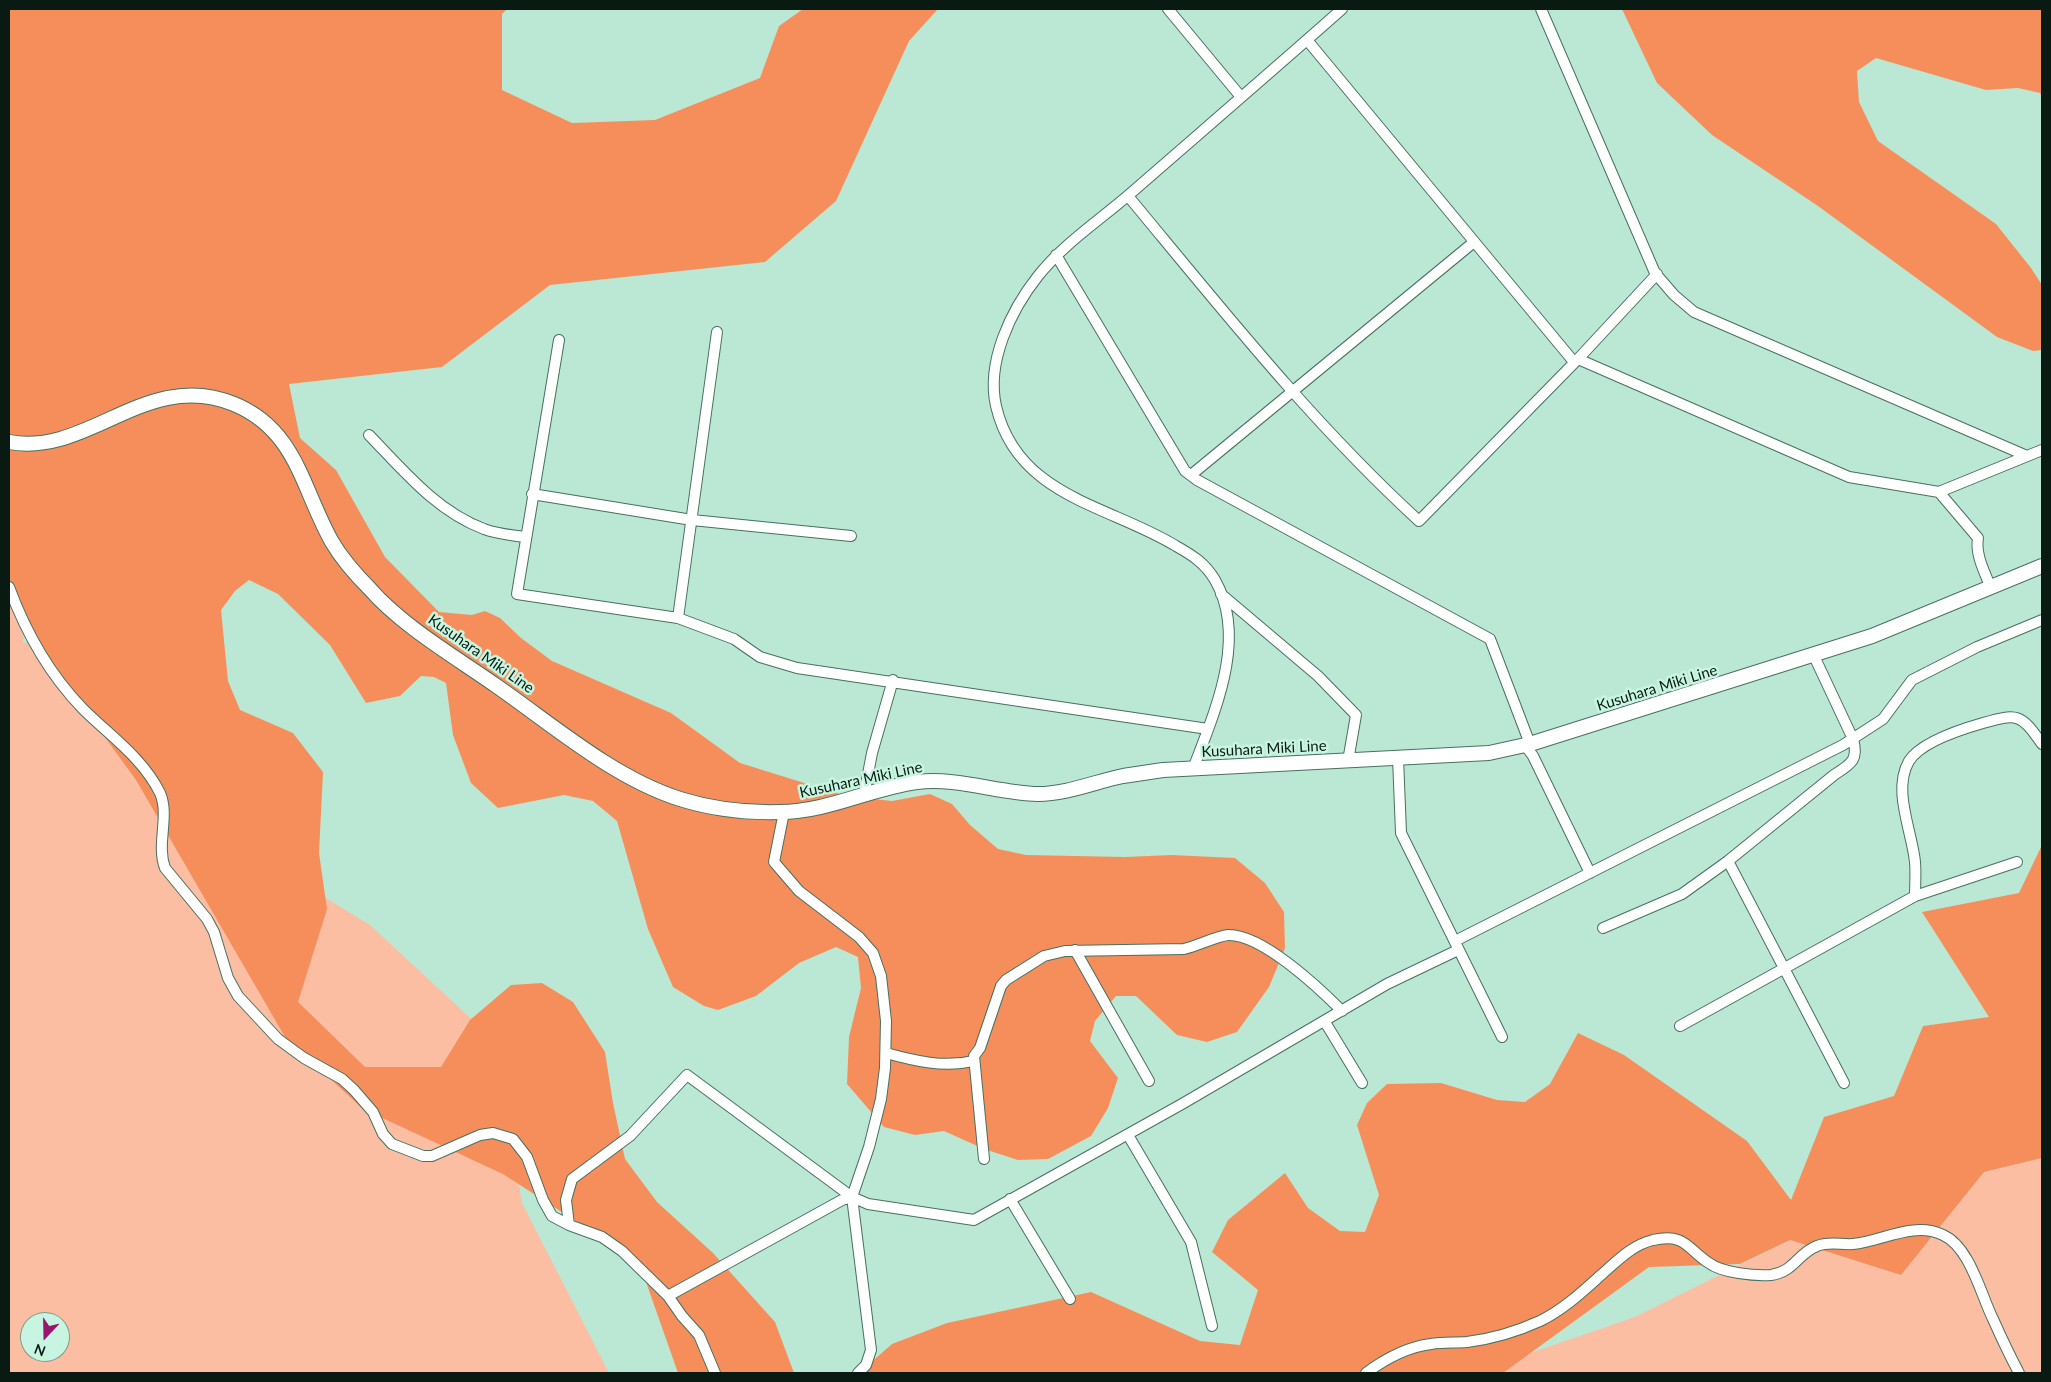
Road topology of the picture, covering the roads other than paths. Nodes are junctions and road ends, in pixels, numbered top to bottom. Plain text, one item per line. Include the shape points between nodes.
1 (1168, 9) edge
2 (1342, 9) edge
3 (1541, 9) edge
4 (1307, 40) junction
5 (1241, 97) junction
6 (1128, 196) junction
7 (1474, 242) junction
8 (1056, 255) junction
9 (1657, 274) junction
10 (718, 332) dead end
11 (558, 340) dead end
12 (1576, 361) junction
13 (1291, 392) junction
14 (368, 435) dead end
15 (9, 442) edge
16 (2042, 450) edge
17 (2027, 456) junction
18 (1191, 475) junction
19 (1939, 492) junction
20 (532, 494) junction
21 (692, 520) junction
22 (851, 536) dead end
23 (525, 537) junction
24 (2042, 566) edge
25 (9, 587) edge
26 (1991, 588) junction
27 (1220, 593) junction
28 (678, 618) junction
29 (2042, 620) edge
30 (1814, 656) junction
31 (893, 680) junction
32 (1208, 729) junction
33 (1854, 739) junction
34 (1528, 744) junction
35 (2042, 744) edge
36 (1398, 758) junction
37 (1348, 761) junction
38 (1193, 769) junction
39 (864, 795) junction
40 (784, 812) junction
41 (1728, 861) junction
42 (2018, 862) dead end
43 (1590, 873) junction
44 (1915, 896) junction
45 (1603, 928) dead end
46 (1456, 945) junction
47 (1075, 950) junction
48 (1784, 968) junction
49 (1342, 1012) junction
50 (1325, 1022) junction
51 (1680, 1026) dead end
52 (1502, 1037) dead end
53 (886, 1053) junction
54 (973, 1061) junction
55 (1149, 1081) dead end
56 (1362, 1083) dead end
57 (1844, 1083) dead end
58 (1128, 1135) junction
59 (984, 1159) dead end
60 (852, 1197) junction
61 (1010, 1199) junction
62 (569, 1225) junction
63 (668, 1296) junction
64 (1070, 1299) dead end
65 (1212, 1326) dead end
66 (715, 1373) edge
67 (858, 1373) edge
68 (1366, 1373) edge
69 (2020, 1373) edge

1 - 5 street
2 - 4 street
3 - 9 street
4 - 5 street
4 - 7 street
5 - 6 street
6 - 8 street
6 - 13 street
7 - 12 street
7 - 13 street
8 - 18 street via 1185,471
8 - 27 street via 1037,277 997,351 994,395 1000,424 1009,443 1021,460 1068,495 1160,536 1199,560 1216,582
9 - 12 street
9 - 17 street via 1694,312
10 - 21 street
11 - 20 street
12 - 13 street via 1419,521
12 - 19 street via 1849,477
13 - 18 street
14 - 23 street via 424,492 460,518 485,530
15 - 40 main road, Kusuhara Miki Line via 38,445 62,440 155,400 185,395 232,403 269,426 286,444 333,543 378,599 414,627 621,772 644,784 708,806 736,811
16 - 17 street
17 - 19 street
18 - 34 street via 1490,640
19 - 26 street via 1978,538 1981,563
20 - 21 street
20 - 23 street
21 - 22 street
21 - 28 street
23 - 28 street via 517,594
24 - 26 main road, Kusuhara Miki Line
25 - 62 street via 23,624 47,666 83,708 130,754 160,794 164,868 208,919 228,978 257,1018 278,1039 354,1090 373,1112 383,1134 392,1144 423,1156 432,1156 480,1135 493,1133 513,1139 527,1157 552,1216
26 - 30 main road, Kusuhara Miki Line
27 - 32 street via 1231,636
27 - 37 street via 1318,676 1356,714
28 - 31 street via 734,640 760,657 781,664
29 - 33 street via 1977,647 1912,680 1883,719
30 - 33 street
30 - 34 main road, Kusuhara Miki Line
31 - 32 street
31 - 39 street via 872,753
32 - 38 street
33 - 41 street via 1856,750 1852,763 1834,774
33 - 43 street
34 - 36 main road, Kusuhara Miki Line via 1489,752
34 - 43 street
35 - 44 street via 2026,722 2014,717 1964,728 1929,744 1910,760 1902,785 1915,861
36 - 37 main road, Kusuhara Miki Line
36 - 46 street via 1401,833
37 - 38 main road, Kusuhara Miki Line
38 - 39 main road, Kusuhara Miki Line via 1122,776 1052,793 1012,792 941,781 918,782
39 - 40 main road, Kusuhara Miki Line via 820,807
40 - 53 street via 774,862 799,891 860,937 873,953 881,976
41 - 45 street via 1682,894
41 - 48 street
42 - 44 street
43 - 46 street
44 - 48 street
46 - 49 street
46 - 52 street
47 - 49 street via 1184,949 1225,935 1235,935 1276,954
47 - 54 street via 1044,956 1006,980
47 - 55 street
48 - 51 street
48 - 57 street
49 - 50 street
50 - 56 street
50 - 58 street
53 - 54 street via 917,1061 956,1065
53 - 60 street via 879,1108
54 - 59 street
58 - 61 street
58 - 65 street via 1191,1242
60 - 61 street via 868,1204 974,1220
60 - 62 street via 687,1075 630,1136 572,1179 566,1200
60 - 63 street
60 - 67 street via 871,1350 866,1365
61 - 64 street
62 - 63 street via 602,1237 622,1251
63 - 66 street via 699,1334
68 - 69 street via 1409,1348 1498,1336 1539,1321 1560,1310 1628,1252 1651,1240 1668,1238 1690,1245 1709,1263 1723,1270 1772,1275 1790,1269 1807,1251 1818,1245 1860,1243 1926,1229 1945,1235 1960,1250

